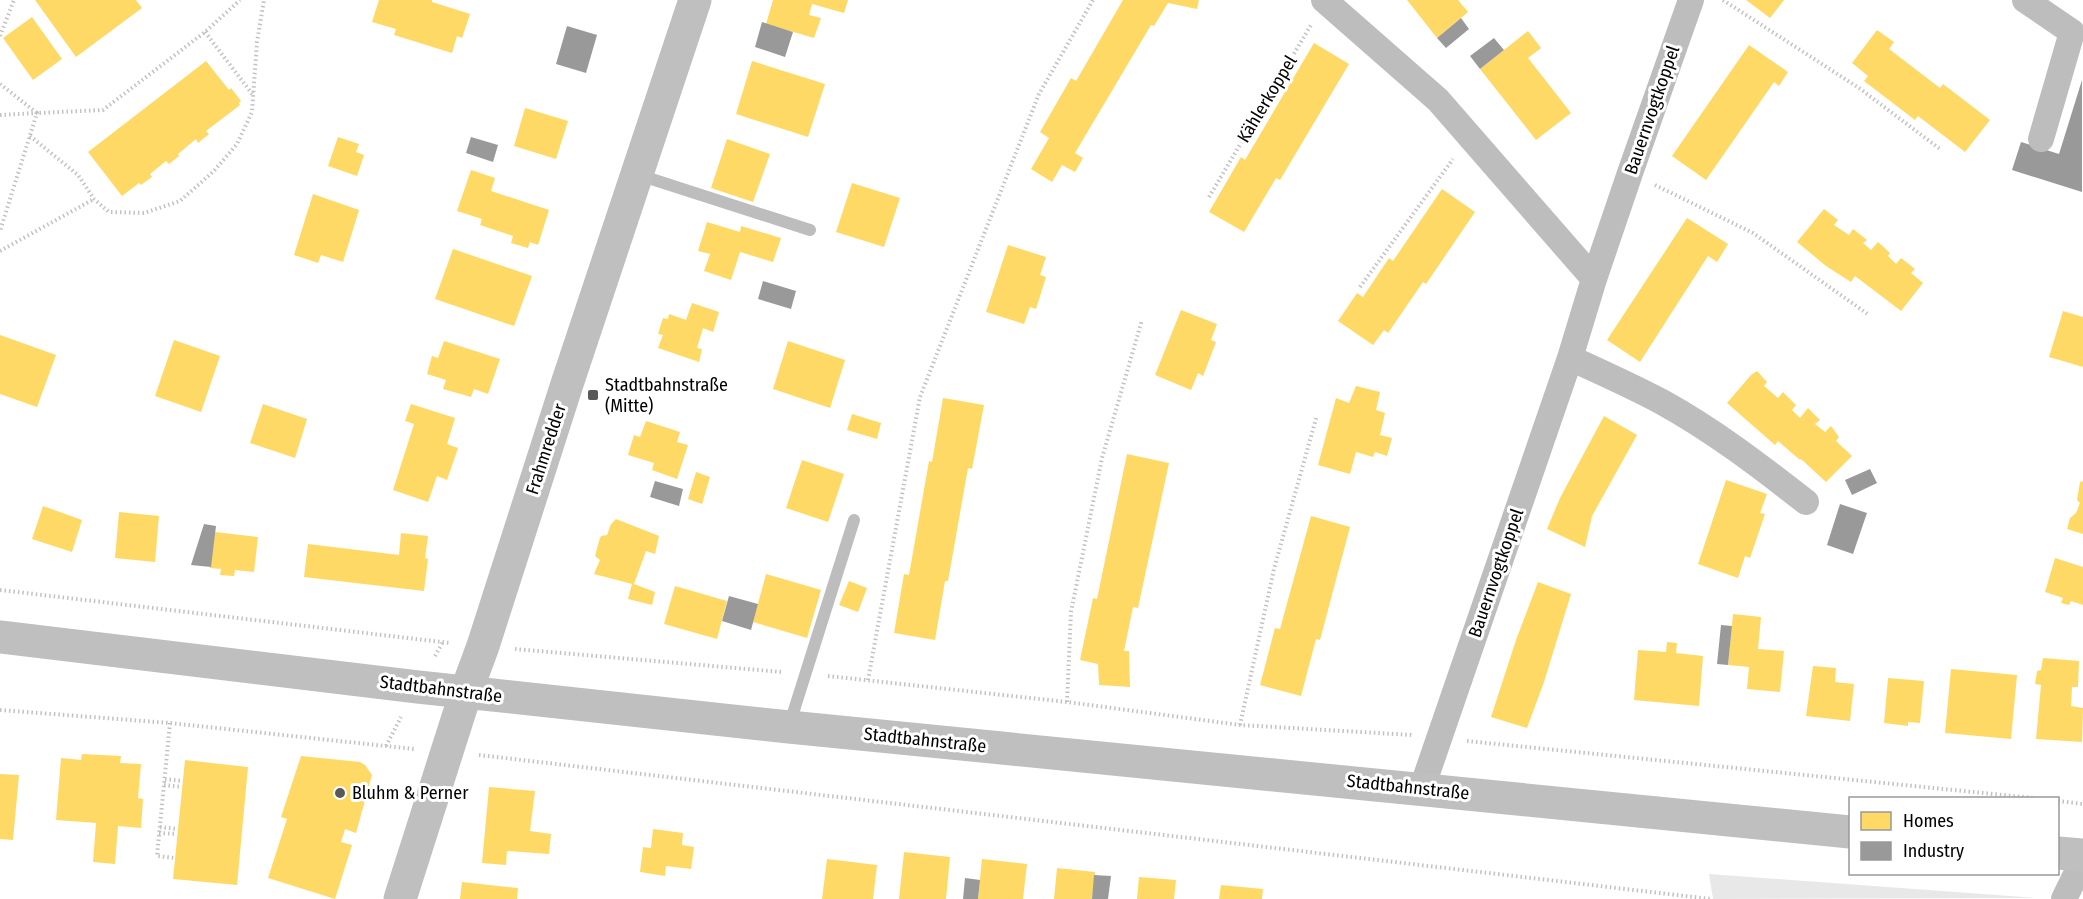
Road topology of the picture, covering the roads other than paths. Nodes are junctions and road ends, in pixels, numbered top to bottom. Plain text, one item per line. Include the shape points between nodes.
1 (695, 0) edge
2 (1324, 0) edge
3 (1691, 0) edge
4 (2025, 0) edge
5 (2041, 139) dead end
6 (639, 175) junction
7 (810, 230) dead end
8 (1594, 279) junction
9 (1570, 358) junction
10 (1806, 502) dead end
11 (854, 520) dead end
12 (0, 637) edge
13 (466, 692) junction
14 (789, 727) junction
15 (1422, 788) junction
16 (1849, 832) edge
17 (2059, 852) edge
18 (2083, 855) edge
19 (2083, 860) edge
20 (400, 899) edge
21 (2064, 899) edge

1 - 6 street, Frahmredder
2 - 8 street via 1438,100
3 - 8 street, Bauernvogtkoppel
4 - 5 street via 2072,32
6 - 7 lane
6 - 13 street, Frahmredder
8 - 9 street, Bauernvogtkoppel
9 - 10 street via 1688,417
9 - 15 street, Bauernvogtkoppel
11 - 14 lane
12 - 13 street, Stadtbahnstraße
13 - 14 street, Stadtbahnstraße
13 - 20 street, Frahmredder
14 - 15 street, Stadtbahnstraße
15 - 16 street, Stadtbahnstraße
17 - 18 street
19 - 21 street

